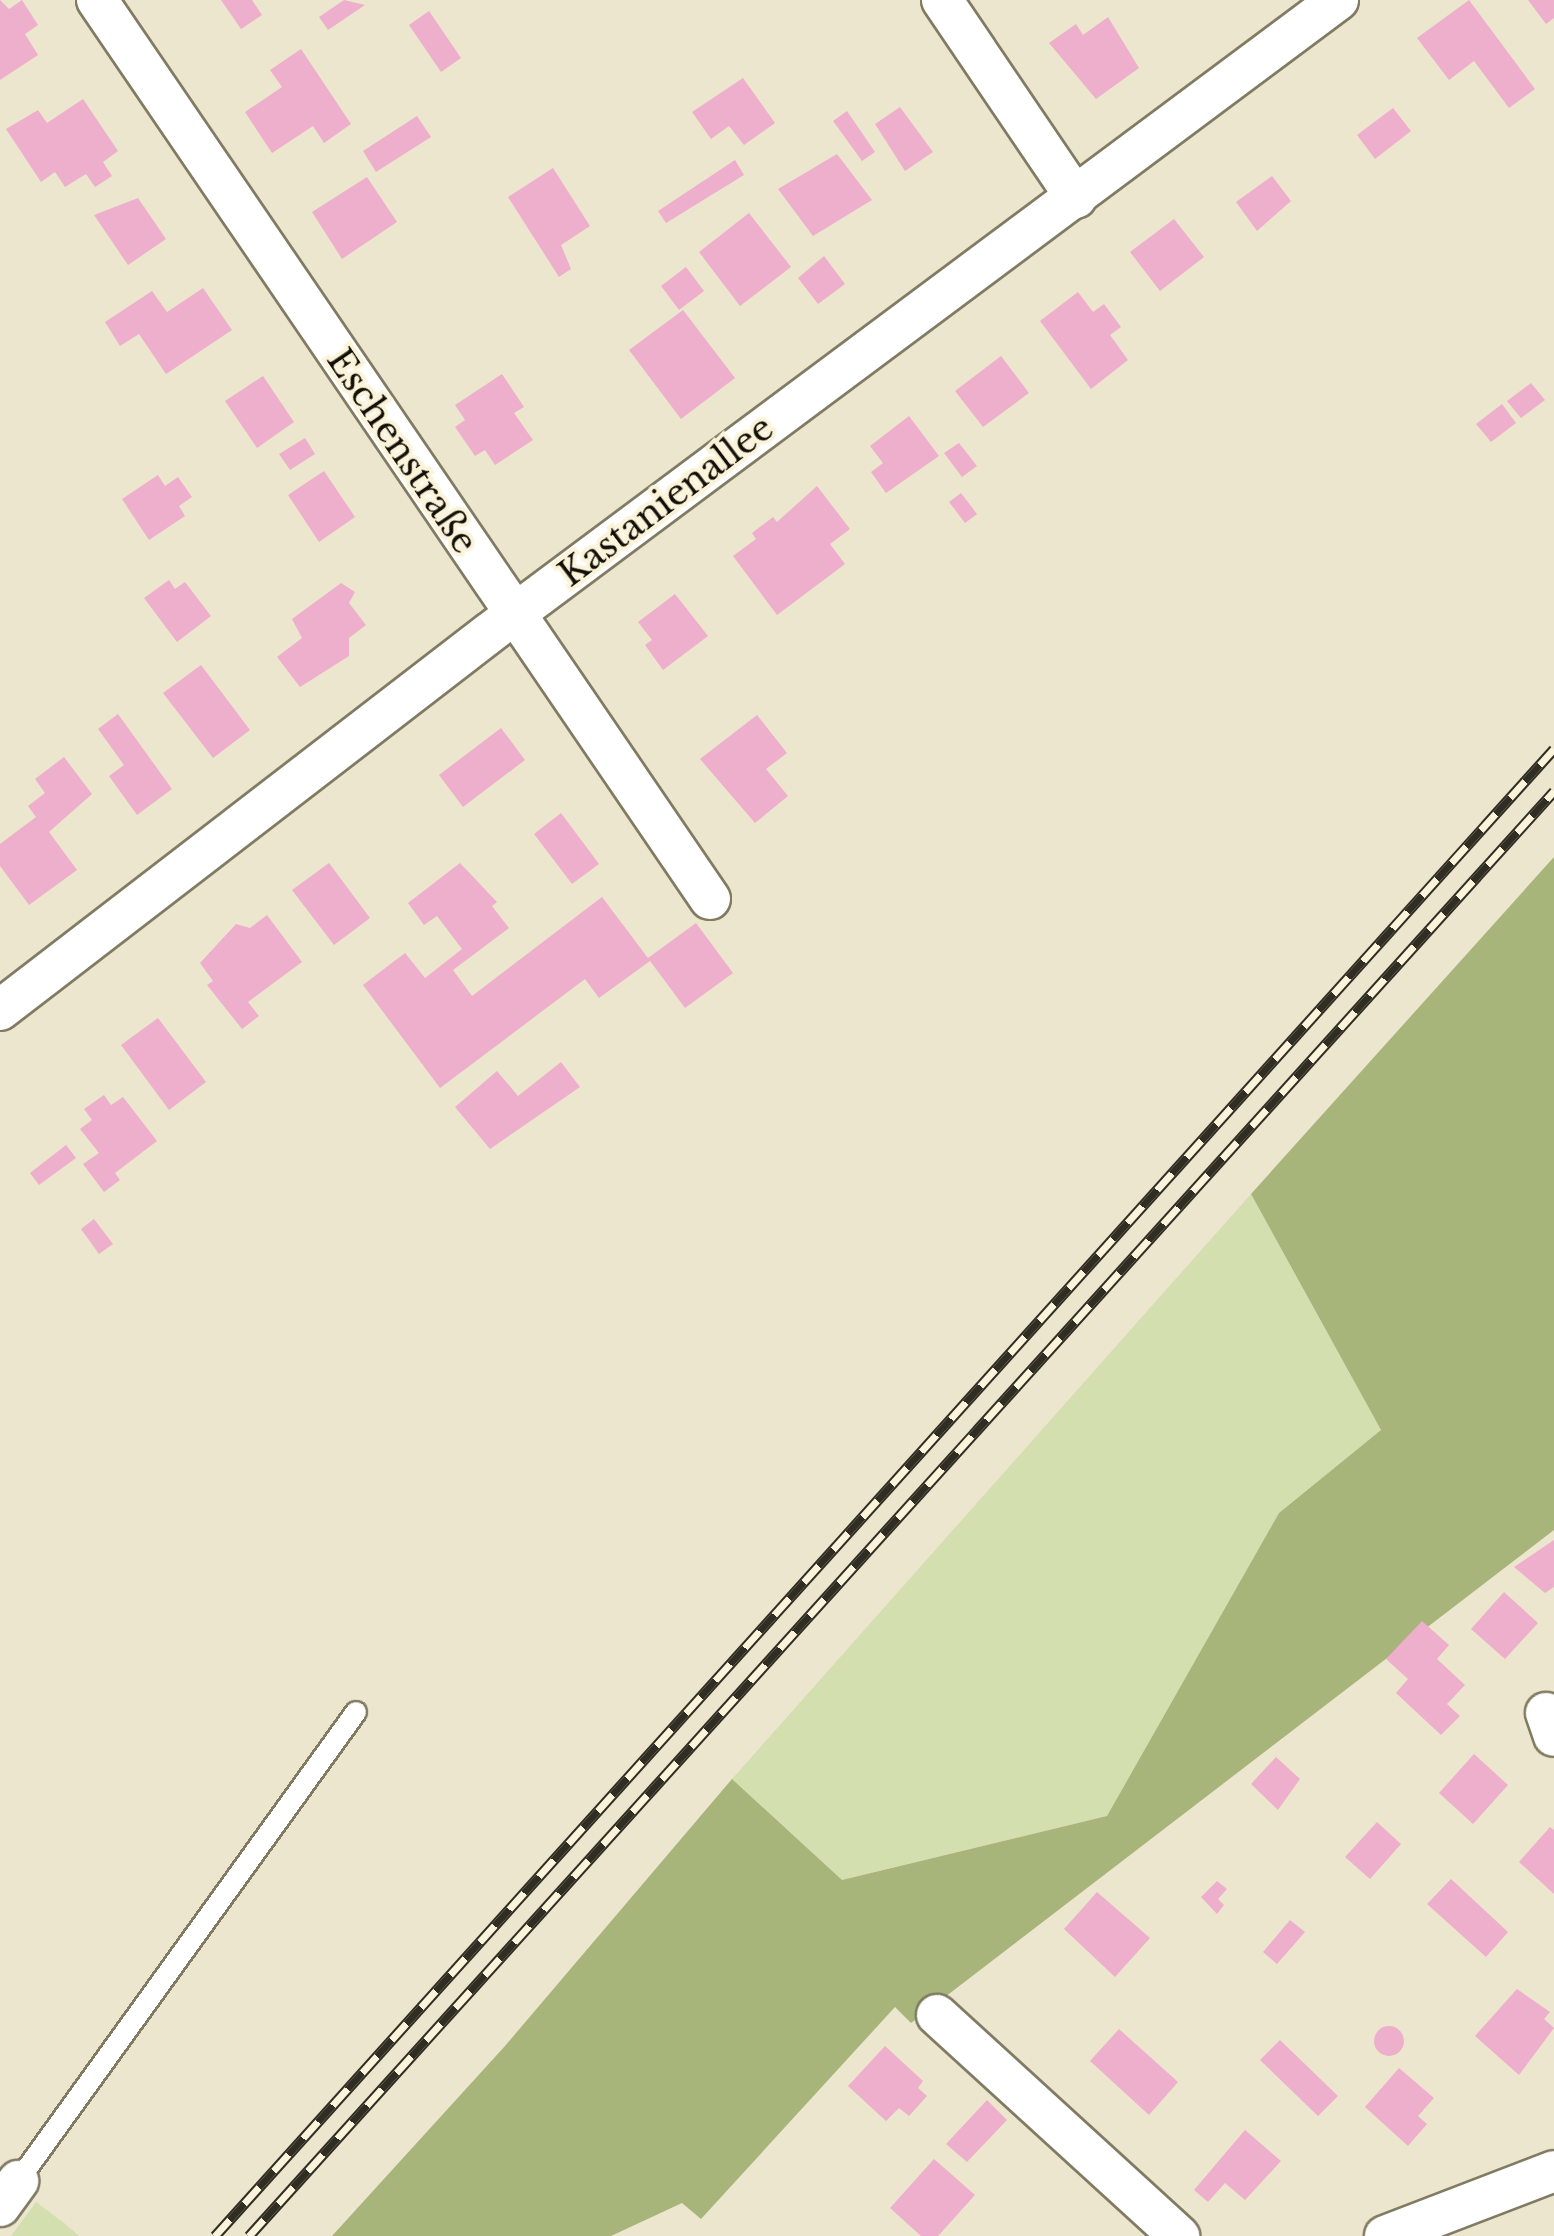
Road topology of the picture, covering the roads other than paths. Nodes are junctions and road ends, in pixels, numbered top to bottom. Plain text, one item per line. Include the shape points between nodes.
1 (97, 0) edge
2 (942, 0) edge
3 (1338, 0) edge
4 (1076, 198) junction
5 (513, 615) junction
6 (710, 898) dead end
7 (0, 1010) edge
8 (356, 1712) dead end
9 (937, 2015) dead end
10 (1554, 2170) edge
11 (9, 2194) edge
12 (1179, 2236) edge
13 (1385, 2236) edge

1 - 5 street, Eschenstraße
2 - 4 street
3 - 4 street, Kastanienallee
4 - 5 street, Kastanienallee
5 - 6 street, Eschenstraße
5 - 7 street, Kastanienallee
8 - 11 lane
9 - 12 street
10 - 13 street

